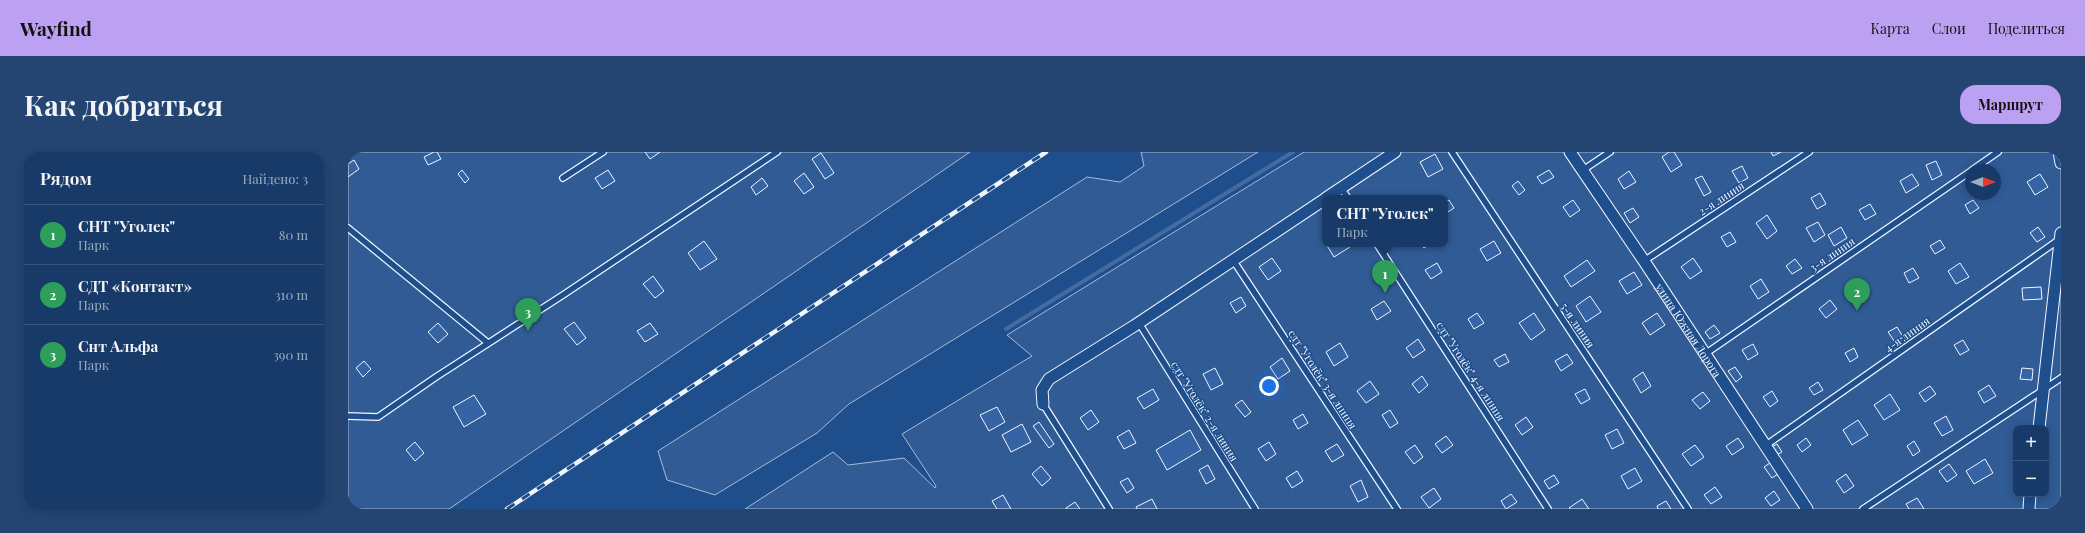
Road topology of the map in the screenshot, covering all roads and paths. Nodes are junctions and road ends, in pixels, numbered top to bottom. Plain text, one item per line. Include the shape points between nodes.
1 (603, 152) edge
2 (777, 152) edge
3 (1395, 152) edge
4 (1452, 152) edge
5 (1570, 152) edge
6 (1610, 152) edge
7 (1809, 152) edge
8 (1998, 152) edge
9 (2059, 152) edge
10 (1981, 164) edge
11 (2061, 164) edge
12 (1583, 170) junction
13 (1965, 175) edge
14 (563, 178) dead end
15 (1341, 188) junction
16 (1330, 195) edge
17 (1346, 195) edge
18 (1322, 200) edge
19 (348, 228) edge
20 (2061, 233) edge
21 (2061, 238) edge
22 (1379, 247) edge
23 (1233, 259) junction
24 (1644, 261) junction
25 (1139, 323) junction
26 (488, 343) junction
27 (1705, 354) junction
28 (2061, 378) edge
29 (2044, 390) junction
30 (1043, 404) joint
31 (348, 416) edge
32 (2039, 425) edge
33 (1765, 446) junction
34 (2030, 497) edge
35 (1109, 509) edge
36 (1255, 509) edge
37 (1397, 509) edge
38 (1548, 509) edge
39 (1688, 509) edge
40 (1807, 509) edge
41 (1863, 509) edge
42 (2028, 509) edge

1 - 14 lane
2 - 26 lane
3 - 15 street
4 - 39 lane, 5-я линия
5 - 12 street, улица Южная Дорога
6 - 12 lane
7 - 24 lane, 2-я линия
8 - 10 lane, 3-я линия
9 - 11 street
12 - 24 street, улица Южная Дорога
13 - 27 lane, 3-я линия
15 - 16 street
15 - 17 lane
18 - 23 street
19 - 26 lane
20 - 21 street
21 - 29 street
21 - 33 lane, 4-я линия
22 - 38 lane, сдт "Уголёк" 4-я линия
23 - 25 street
23 - 37 lane, сдт "Уголёк" 3-я линия
24 - 27 street, улица Южная Дорога
25 - 30 street via 1049,379 1042,390
25 - 36 lane, сдт "Уголёк" 2-я линия
26 - 31 lane via 378,417
27 - 33 street, улица Южная Дорога
28 - 29 lane
29 - 32 street
29 - 41 lane
30 - 35 lane
33 - 40 street, улица Южная Дорога
34 - 42 street

